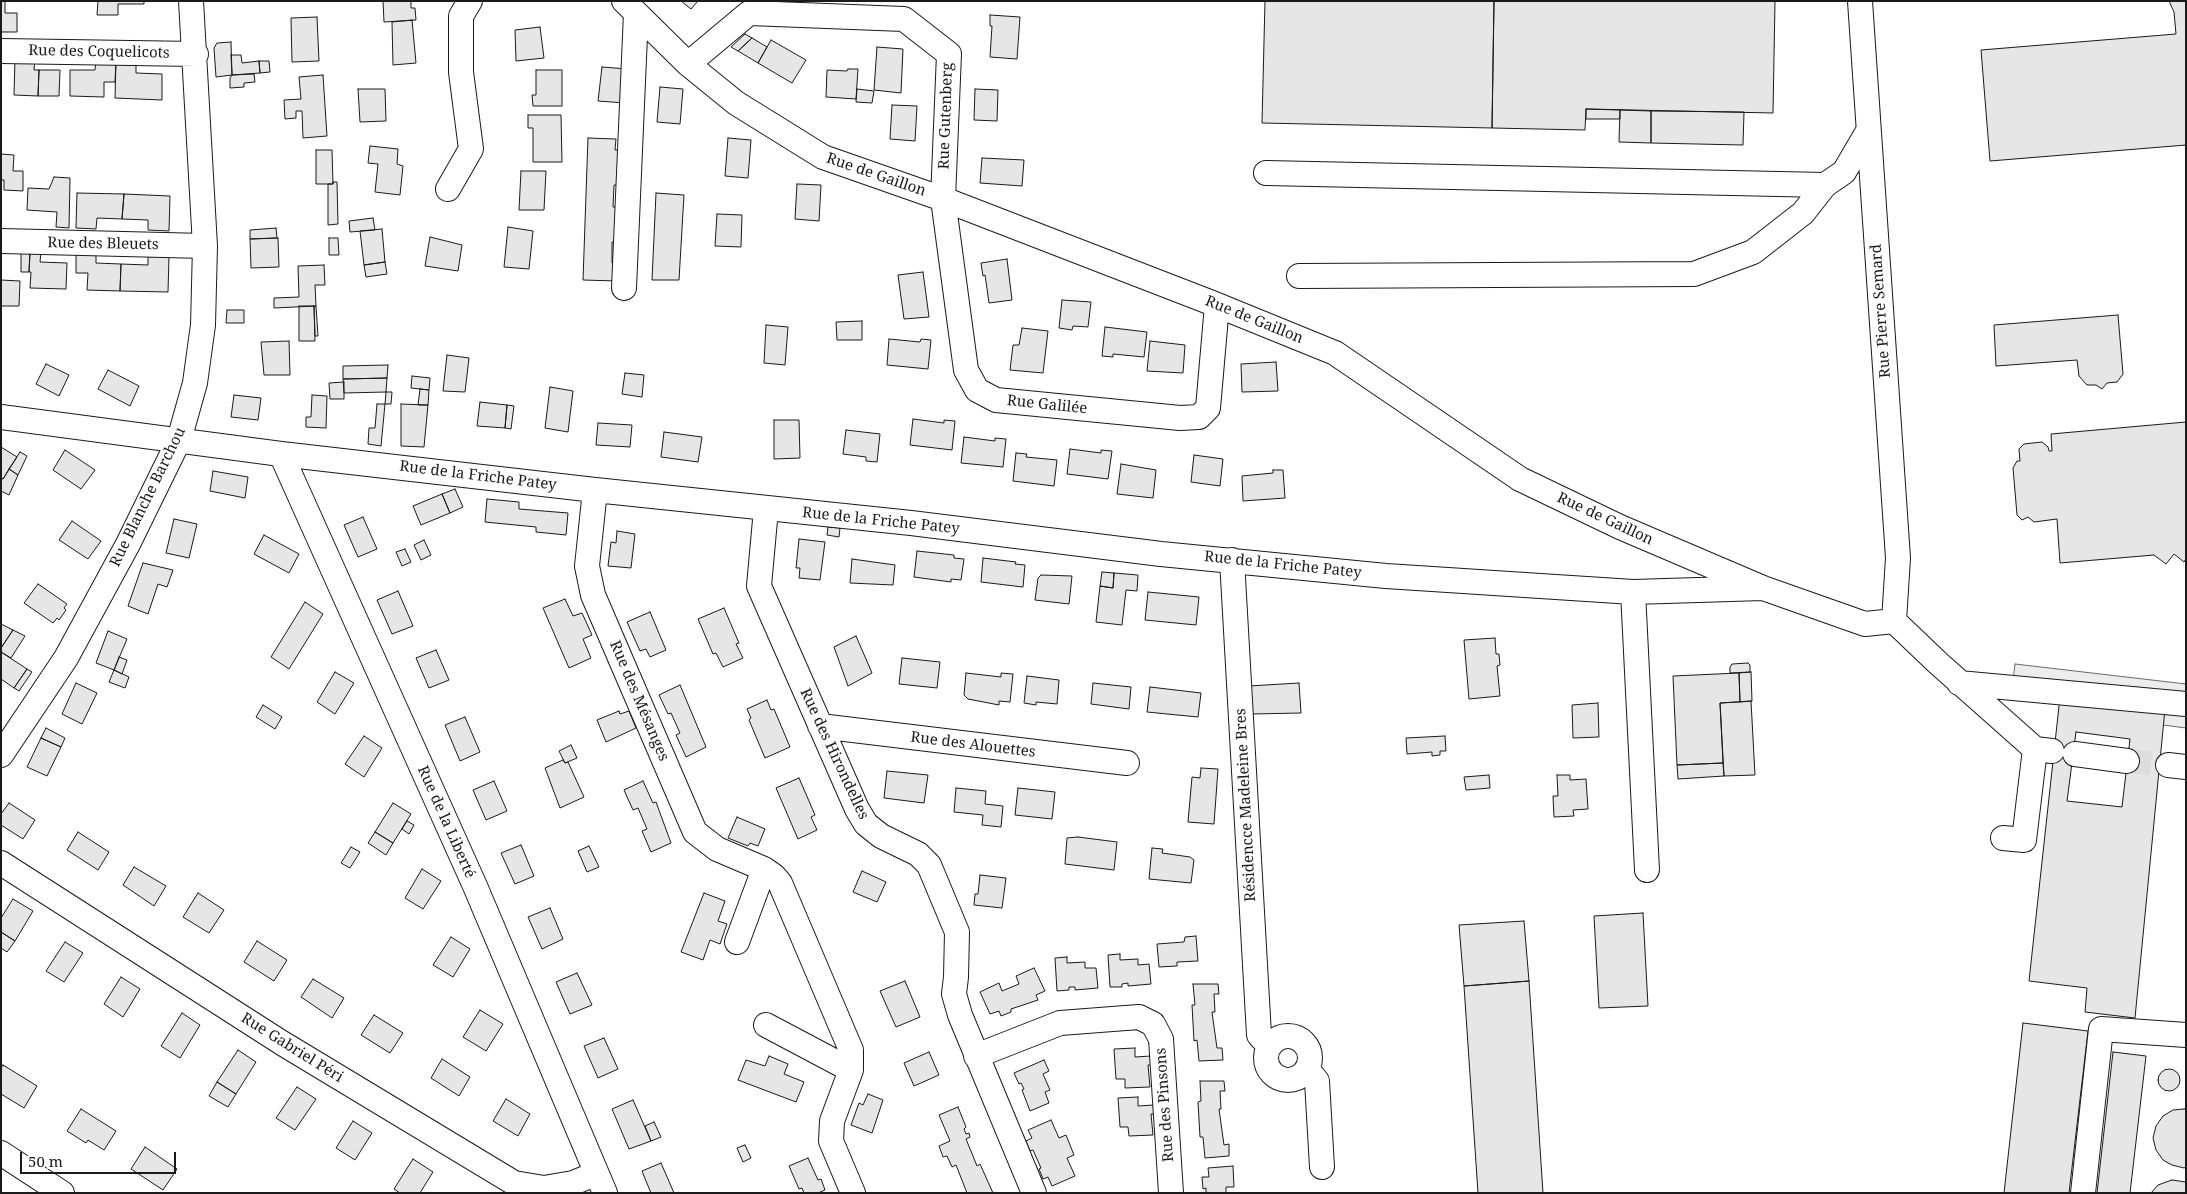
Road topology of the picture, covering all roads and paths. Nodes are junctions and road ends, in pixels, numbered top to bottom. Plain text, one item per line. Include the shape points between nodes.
1 (192, 1) edge
2 (470, 1) edge
3 (1860, 1) edge
4 (630, 7) edge
5 (1, 51) edge
6 (196, 54) junction
7 (688, 64) junction
8 (1868, 131) junction
9 (1266, 173) dead end
10 (1825, 185) junction
11 (448, 188) dead end
12 (943, 199) junction
13 (1, 241) edge
14 (205, 246) junction
15 (1299, 276) dead end
16 (624, 288) dead end
17 (1217, 305) junction
18 (1, 417) edge
19 (179, 440) junction
20 (282, 454) junction
21 (595, 490) junction
22 (766, 509) junction
23 (1232, 560) junction
24 (1763, 588) junction
25 (1633, 592) junction
26 (1894, 620) junction
27 (1959, 683) junction
28 (2186, 704) edge
29 (820, 726) junction
30 (2054, 751) junction
31 (1, 755) edge
32 (2127, 761) tunnel mouth
33 (1127, 763) dead end
34 (2002, 838) dead end
35 (1, 862) edge
36 (764, 869) junction
37 (1648, 870) dead end
38 (737, 942) dead end
39 (766, 1025) dead end
40 (2185, 1028) edge
41 (976, 1056) junction
42 (851, 1070) junction
43 (1, 1154) edge
44 (1322, 1167) dead end
45 (600, 1183) edge
46 (62, 1193) edge
47 (853, 1193) edge
48 (1034, 1193) edge
49 (1171, 1193) edge
50 (2083, 1193) edge

1 - 6 street, Rue Blanche Barchou
2 - 11 street via 461,16 462,72 470,149
3 - 8 street, Rue Pierre Semard
4 - 7 street, Rue de Gaillon
4 - 16 street
5 - 6 street, Rue des Coquelicots
6 - 14 street, Rue Blanche Barchou
7 - 12 street, Rue de Gaillon via 736,103 823,157
7 - 12 street, Rue Gutenberg via 749,13 904,19 949,54
8 - 10 street via 1844,172
8 - 26 street, Rue Pierre Semard via 1898,558
9 - 10 street
10 - 15 street via 1803,213 1753,252 1694,274
12 - 17 street, Rue de Gaillon
12 - 17 street, Rue Galilée via 966,370 976,390 996,400 1180,418 1199,417 1208,408
13 - 14 street, Rue des Bleuets
14 - 19 street, Rue Blanche Barchou via 203,325 196,383
17 - 24 street, Rue de Gaillon via 1335,353 1520,479 1620,527
18 - 19 street, Rue de la Friche Patey
19 - 20 street, Rue de la Friche Patey
19 - 31 street, Rue Blanche Barchou via 128,544 66,658
20 - 21 street, Rue de la Friche Patey
20 - 45 street, Rue de la Liberté via 474,886
21 - 22 street, Rue de la Friche Patey
21 - 36 street, Rue des Mésanges via 587,566 593,595 695,832 717,849
22 - 23 street, Rue de la Friche Patey
22 - 29 street, Rue des Hirondelles via 759,586
23 - 25 street, Rue de la Friche Patey via 1386,576
23 - 44 street, Résidencce Madeleine Bres via 1259,1035 1269,1046 1266,1065 1271,1073 1278,1078 1295,1079 1307,1068 1317,1081
24 - 25 street, Rue de la Friche Patey
24 - 26 street, Rue de Gaillon via 1865,624
25 - 37 street
26 - 27 street
27 - 28 street
27 - 30 street
29 - 33 street, Rue des Alouettes
29 - 41 street, Rue des Hirondelles via 866,824 881,836 918,854 929,865 958,932 954,994
30 - 32 street
30 - 34 street via 2024,840
35 - 45 street, Rue Gabriel Péri via 282,1043 514,1183 544,1188
36 - 38 street
36 - 42 street, Rue des Mésanges via 780,883 851,1050
39 - 42 street
40 - 50 street via 2101,1029
41 - 48 street, Rue des Hirondelles
41 - 49 street, Rue des Pinsons via 1060,1023 1139,1017 1153,1024 1161,1040
42 - 47 street, Rue des Mésanges via 832,1120 831,1141
43 - 46 street

